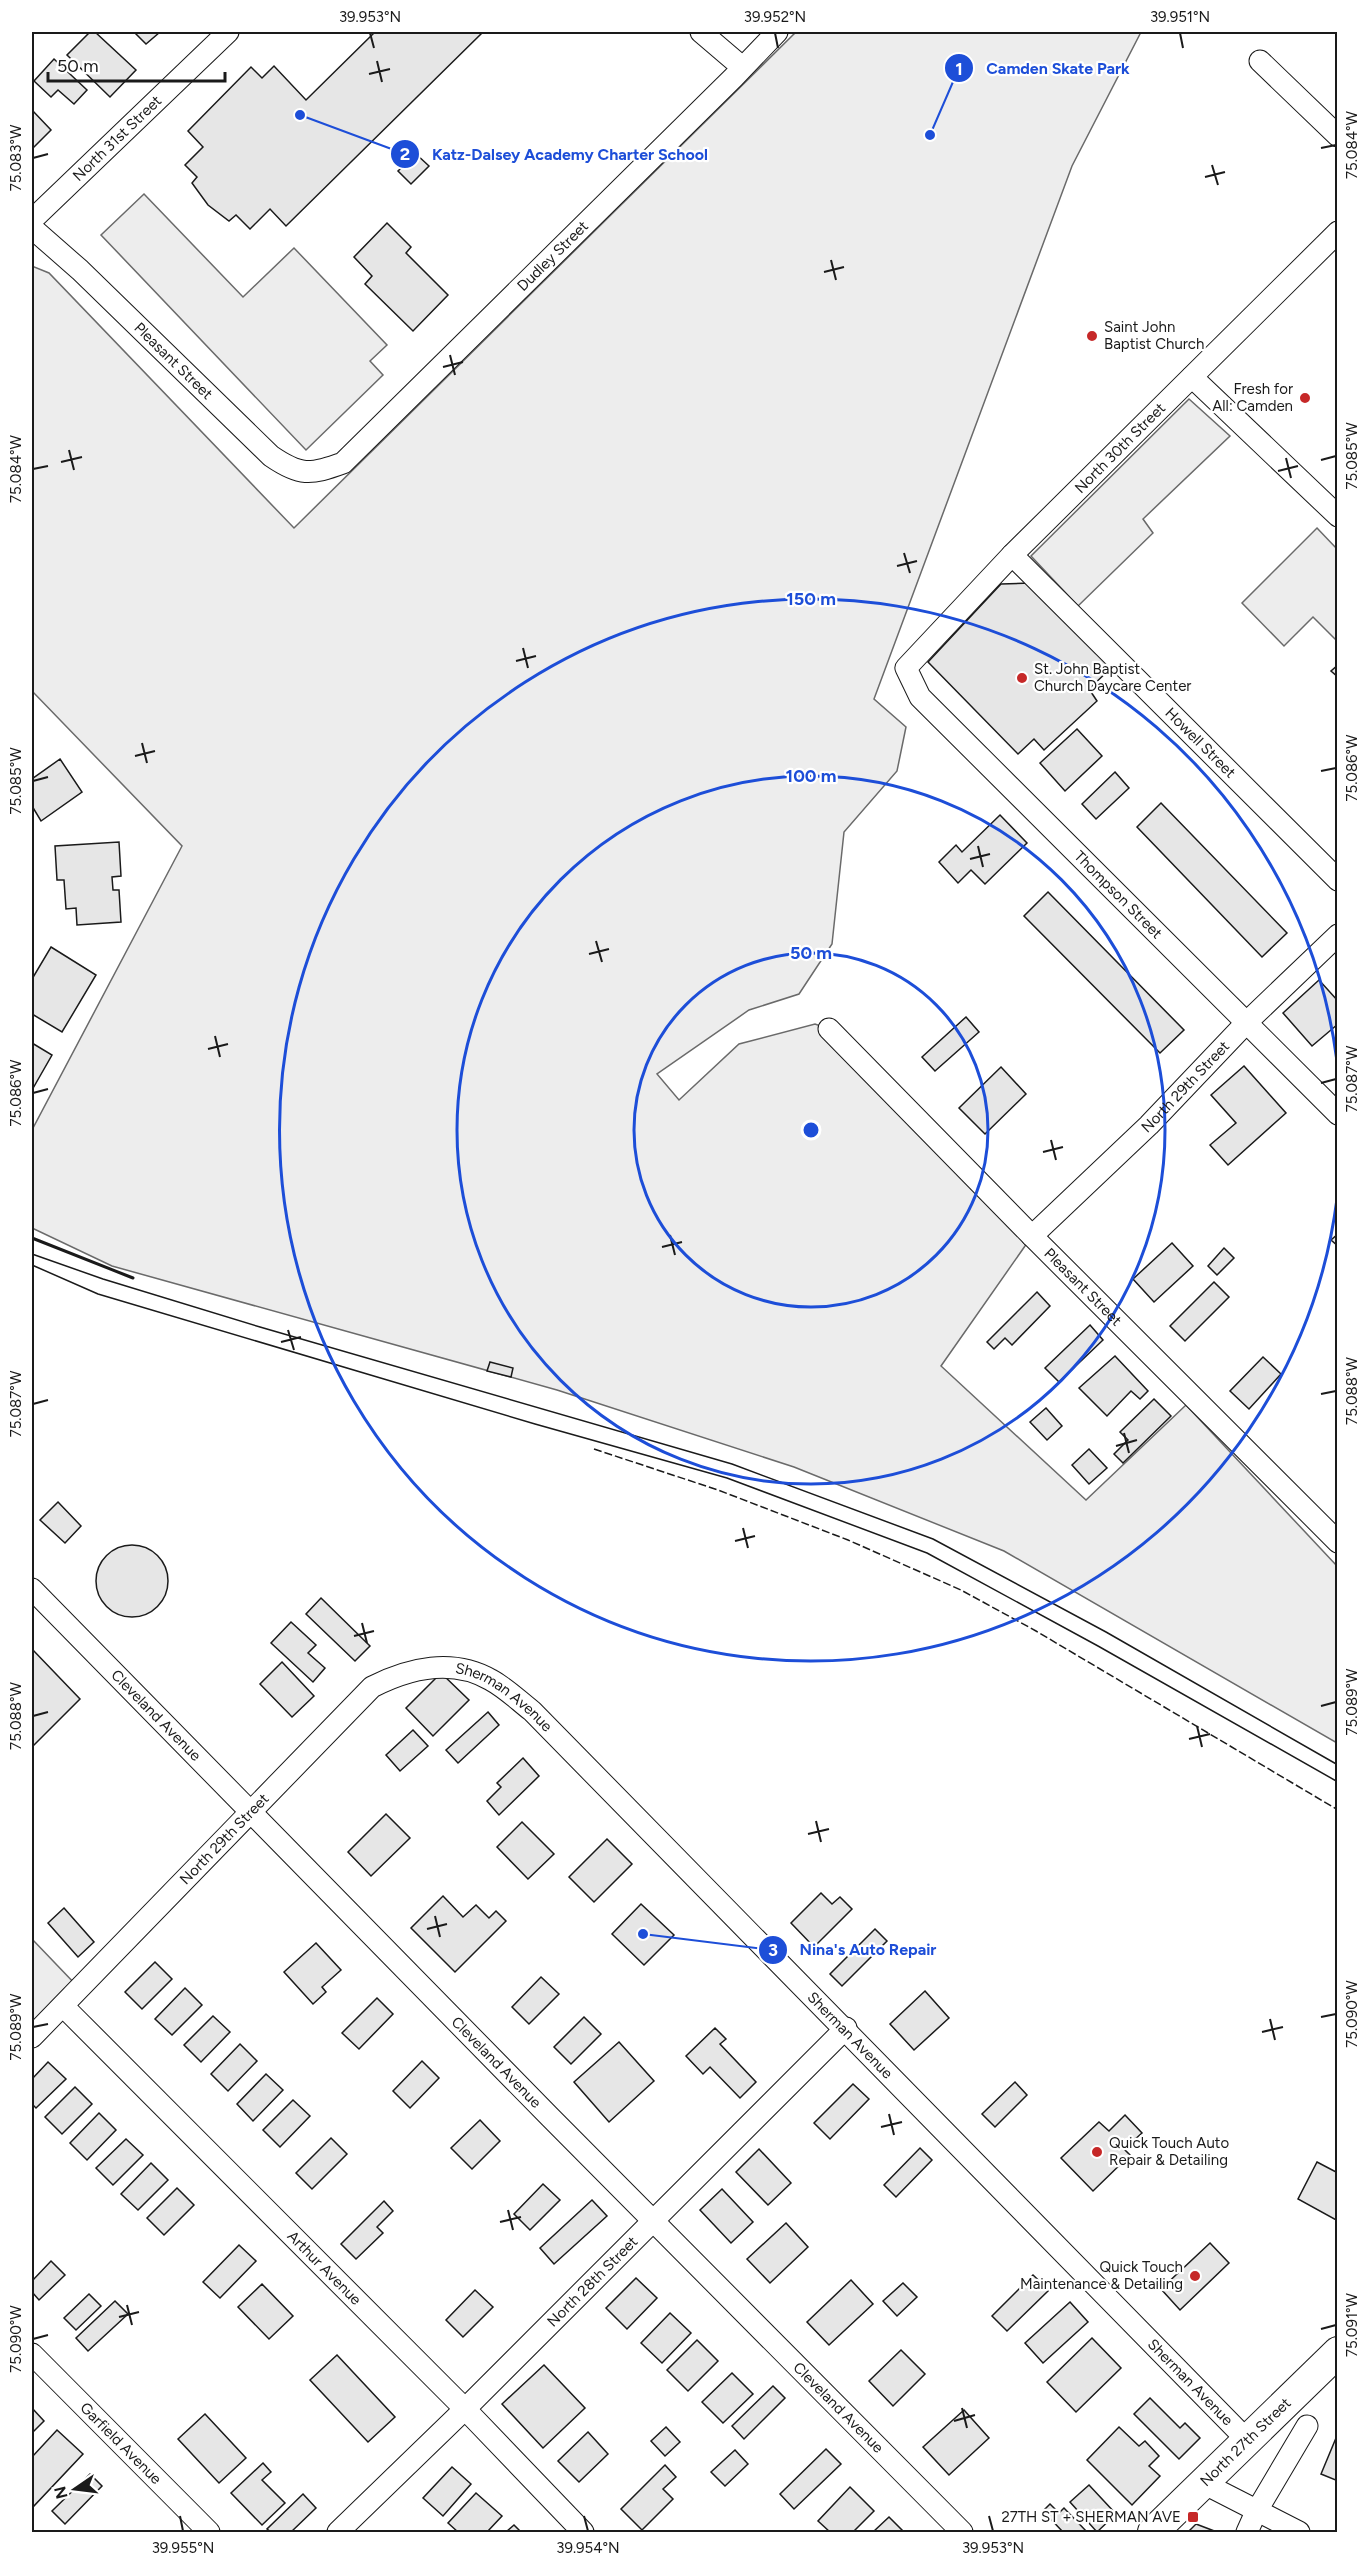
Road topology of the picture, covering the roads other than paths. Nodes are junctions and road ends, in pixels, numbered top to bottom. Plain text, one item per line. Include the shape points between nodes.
1 (228, 32) edge
2 (701, 32) edge
3 (777, 32) edge
4 (1260, 61) dead end
5 (742, 67) junction
6 (1338, 136) edge
7 (32, 220) edge
8 (32, 228) edge
9 (1338, 232) edge
10 (1192, 377) junction
11 (322, 471) joint
12 (1338, 516) edge
13 (1012, 555) junction
14 (906, 668) joint
15 (1338, 880) edge
16 (1338, 935) edge
17 (1247, 1022) junction
18 (829, 1029) dead end
19 (1338, 1114) edge
20 (1032, 1236) junction
21 (1338, 1542) edge
22 (32, 1589) edge
23 (433, 1668) joint
24 (251, 1811) junction
25 (63, 2006) junction
26 (846, 2028) junction
27 (32, 2037) edge
28 (654, 2221) junction
29 (1338, 2352) edge
30 (32, 2354) edge
31 (465, 2409) junction
32 (1307, 2426) dead end
33 (1246, 2439) junction
34 (1203, 2483) junction
35 (1256, 2512) junction
36 (209, 2532) edge
37 (338, 2532) edge
38 (583, 2532) edge
39 (962, 2532) edge
40 (1153, 2532) edge
41 (1247, 2532) edge
42 (1299, 2532) edge

1 - 7 street, North 31st Street
2 - 5 street
3 - 5 street, Dudley Street
4 - 6 street
5 - 11 street, Dudley Street via 343,463
8 - 11 street, Pleasant Street via 271,456 303,473
9 - 10 street, North 30th Street
10 - 12 street
10 - 13 street, North 30th Street
13 - 14 street, North 30th Street
13 - 15 street, Howell Street
14 - 17 street, Thompson Street via 920,697
16 - 17 street, North 29th Street
17 - 19 street, Thompson Street
17 - 20 street, North 29th Street via 1149,1125
18 - 20 street, Pleasant Street
20 - 21 street, Pleasant Street
22 - 24 street, Cleveland Avenue
23 - 24 street, North 29th Street via 392,1677 372,1687
23 - 26 street, Sherman Avenue via 454,1667 491,1679 532,1711
24 - 25 street, North 29th Street
24 - 28 street, Cleveland Avenue
25 - 27 street, North 29th Street
25 - 31 street, Arthur Avenue
26 - 28 street, North 28th Street
26 - 33 street, Sherman Avenue
28 - 31 street, North 28th Street
28 - 39 street, Cleveland Avenue
29 - 33 main road, North 27th Street
30 - 36 street, Garfield Avenue
31 - 37 street, North 28th Street
31 - 38 street, Arthur Avenue
32 - 35 street
33 - 34 main road, North 27th Street
34 - 35 street
34 - 40 main road, North 27th Street
35 - 41 street
35 - 42 street

